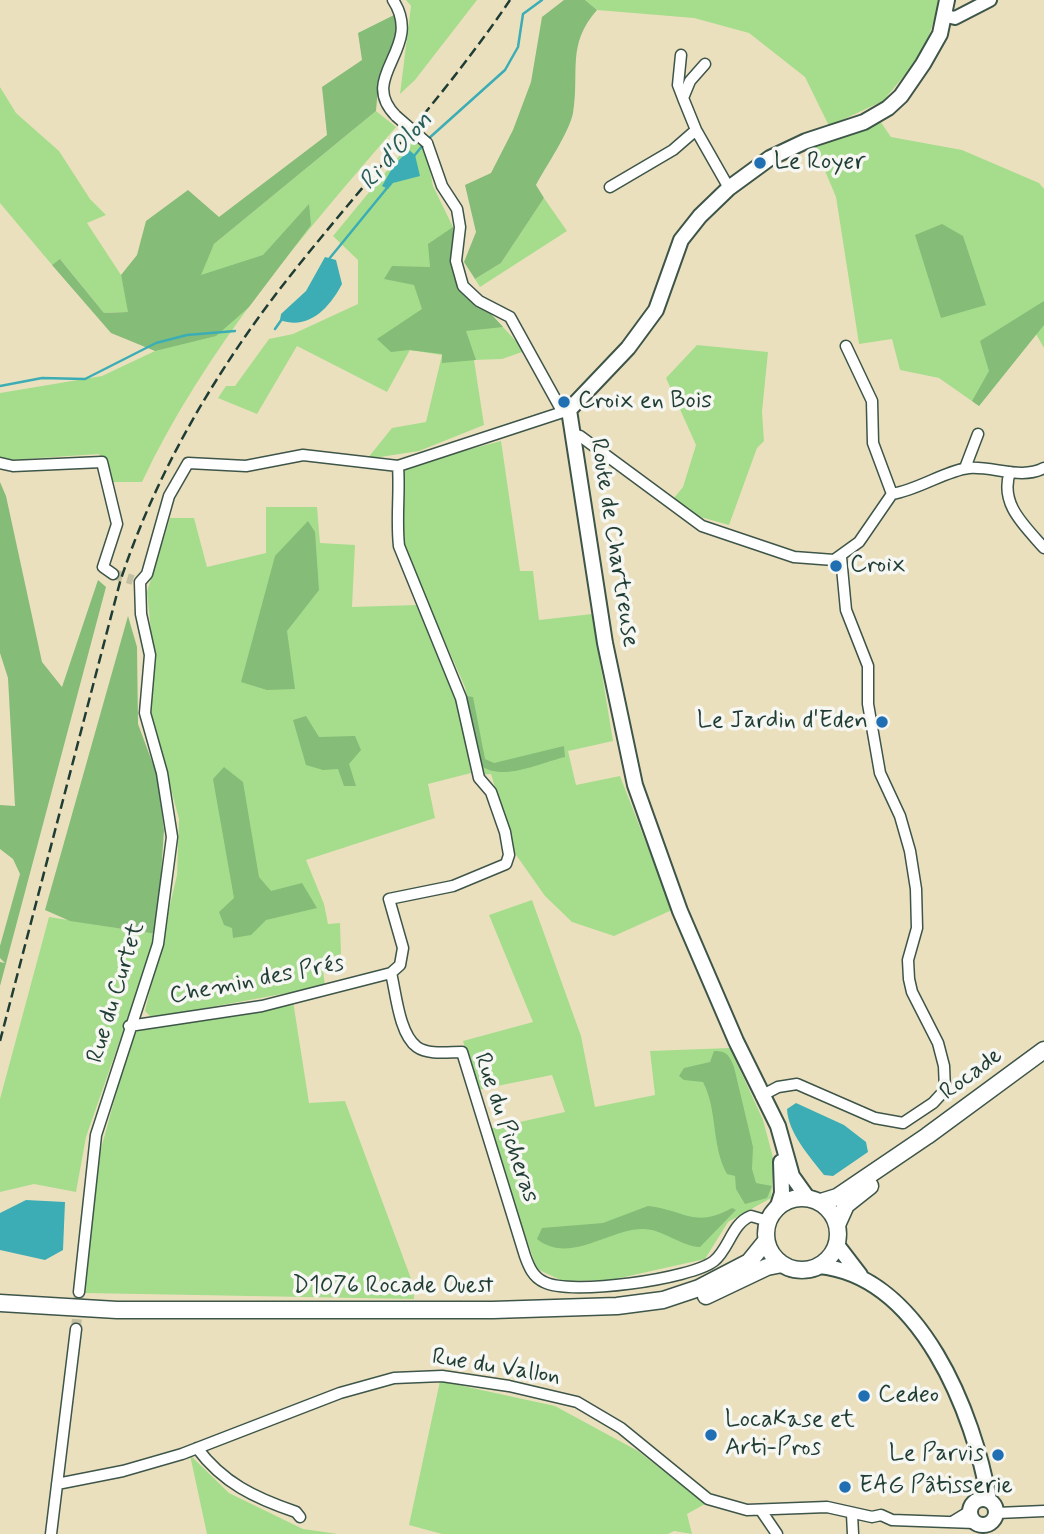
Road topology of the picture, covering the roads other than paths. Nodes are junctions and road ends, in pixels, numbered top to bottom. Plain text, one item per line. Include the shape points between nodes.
1 (393, 0) edge
2 (947, 0) edge
3 (990, 0) edge
4 (946, 16) junction
5 (681, 55) dead end
6 (705, 64) dead end
7 (683, 98) junction
8 (696, 130) junction
9 (610, 187) dead end
10 (729, 188) junction
11 (846, 346) dead end
12 (565, 410) junction
13 (573, 434) junction
14 (978, 434) dead end
15 (0, 463) edge
16 (398, 466) junction
17 (965, 468) junction
18 (1044, 468) edge
19 (1010, 472) junction
20 (892, 494) junction
21 (1044, 548) edge
22 (841, 557) junction
23 (113, 574) dead end
24 (391, 973) junction
25 (129, 1026) junction
26 (1044, 1050) edge
27 (761, 1096) junction
28 (769, 1113) junction
29 (927, 1136) junction
30 (814, 1200) junction
31 (778, 1206) junction
32 (768, 1221) junction
33 (837, 1225) junction
34 (766, 1241) junction
35 (837, 1245) junction
36 (782, 1264) junction
37 (819, 1266) junction
38 (866, 1282) junction
39 (79, 1292) tunnel mouth
40 (0, 1303) edge
41 (493, 1310) junction
42 (76, 1329) tunnel mouth
43 (197, 1448) junction
44 (57, 1484) junction
45 (1044, 1511) edge
46 (762, 1512) junction
47 (852, 1514) junction
48 (300, 1517) dead end
49 (984, 1518) edge
50 (51, 1534) edge
51 (777, 1534) edge
52 (853, 1534) edge

1 - 12 street, bridge via 400,10 403,37 382,83 382,99 427,143 442,186 457,209 456,261 463,286 479,301 510,317
2 - 4 main road, Route de Chartreuse
3 - 4 street via 956,18
4 - 10 main road, Route de Chartreuse via 923,64 888,108 864,122 785,150
5 - 7 street via 678,85
6 - 7 street
7 - 8 street
8 - 9 street via 673,150
8 - 10 street
10 - 12 main road, Route de Chartreuse via 681,240 661,299 644,328
11 - 20 street via 872,401 873,443
12 - 13 main road, Route de Chartreuse
12 - 16 street
13 - 22 street via 702,526 794,556
13 - 27 main road, Route de Chartreuse via 605,643 635,785 670,887
14 - 17 street
15 - 23 street via 102,462 117,524 103,567
16 - 24 street via 398,546 461,698 479,778 491,792 509,855 506,864 453,886 389,899 402,947 400,965
16 - 25 street, Rue du Curtet via 303,455 246,466 188,463 169,496 147,574 136,581 150,655 145,713 162,773 172,837 158,944
17 - 19 street
17 - 20 street
18 - 19 street
19 - 21 street via 1014,513
20 - 22 street via 859,542
22 - 27 street via 846,610 868,666 868,704 880,773 910,851 917,933 908,960 912,992 938,1043 945,1090 903,1124 875,1118 797,1084
24 - 25 street, Chemin des Prés via 262,1006
24 - 32 street, Rue du Picheras via 407,1034 418,1048 461,1052 525,1256 531,1270 545,1283 610,1286 701,1268 721,1254 740,1222 751,1216
25 - 39 street, Rue du Curtet via 96,1135
26 - 29 main road, Rocade
27 - 28 main road, Route de Chartreuse
28 - 30 main road, Route de Chartreuse via 783,1139 796,1185
28 - 31 main road, Route de Chartreuse via 783,1177
29 - 30 main road, Rocade via 837,1197
29 - 33 main road, Rocade via 846,1205
30 - 31 main road via 787,1200
30 - 33 main road via 834,1216
31 - 32 main road
32 - 34 main road
33 - 35 main road
34 - 36 main road
34 - 41 main road, D1076 Rocade Ouest via 749,1262 699,1289 663,1300
35 - 37 main road
35 - 38 main road
36 - 37 main road via 807,1270
36 - 41 main road via 696,1299 647,1311 550,1314
37 - 38 main road via 840,1268
38 - 49 main road via 902,1309 935,1350 962,1407 983,1477
40 - 41 main road, D1076 Rocade Ouest via 94,1310
42 - 44 street
43 - 44 street, Rue du Vallon via 123,1471
43 - 46 street, Rue du Vallon via 340,1393 394,1378 442,1376 577,1402 621,1429 708,1499
43 - 48 street via 212,1469 253,1497
44 - 50 street
45 - 49 street
46 - 47 street, Rue du Vallon via 827,1507
46 - 51 street
47 - 49 street, Rue du Vallon via 952,1522
47 - 52 street

